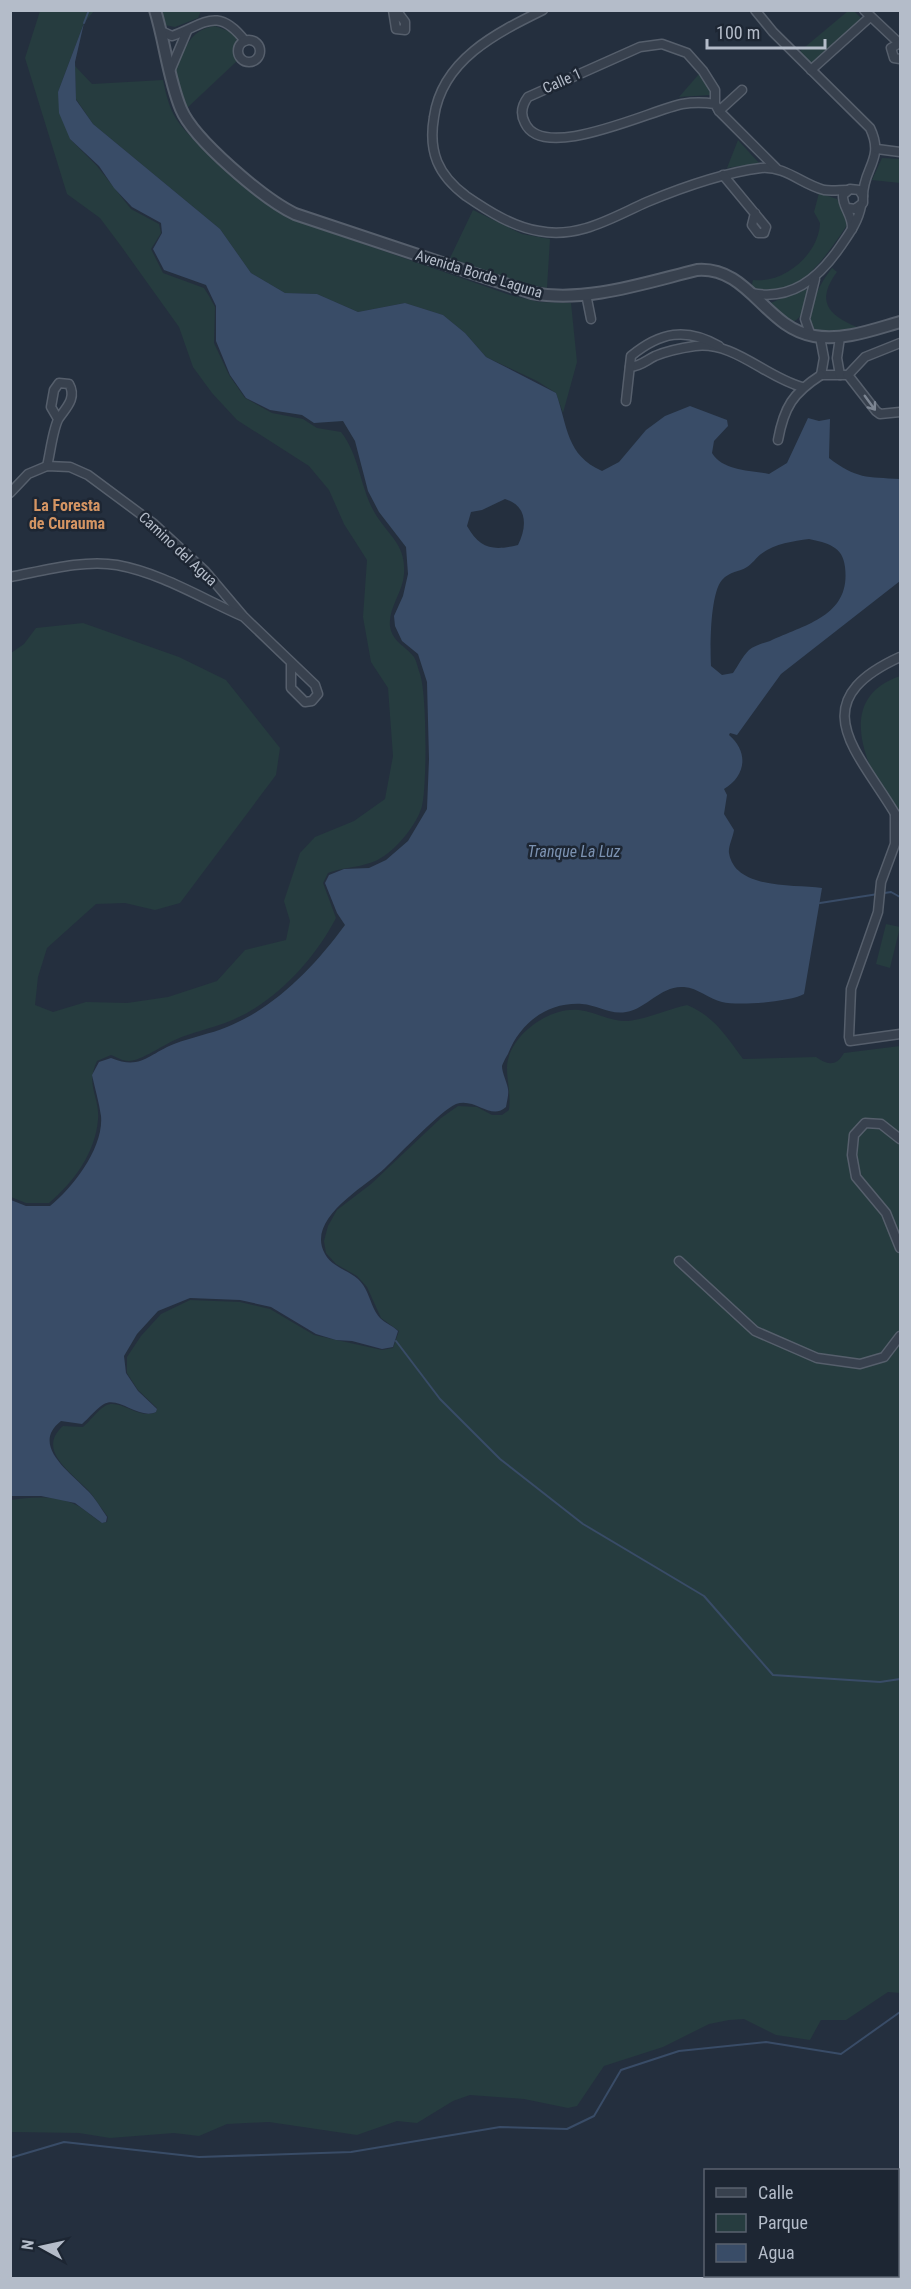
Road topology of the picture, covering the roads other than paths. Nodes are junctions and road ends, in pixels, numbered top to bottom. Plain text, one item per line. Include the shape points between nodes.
1 (154, 10) edge
2 (204, 10) edge
3 (755, 10) edge
4 (538, 12) edge
5 (867, 14) edge
6 (201, 21) junction
7 (161, 31) junction
8 (187, 31) junction
9 (172, 36) junction
10 (245, 41) dead end
11 (899, 44) edge
12 (164, 45) junction
13 (171, 56) junction
14 (900, 59) edge
15 (811, 70) junction
16 (742, 90) dead end
17 (717, 108) junction
18 (877, 149) junction
19 (900, 152) edge
20 (874, 162) junction
21 (776, 168) junction
22 (723, 175) junction
23 (848, 192) junction
24 (863, 196) junction
25 (861, 206) junction
26 (848, 208) junction
27 (755, 213) dead end
28 (852, 229) junction
29 (815, 279) junction
30 (751, 293) junction
31 (586, 294) junction
32 (774, 296) junction
33 (764, 308) junction
34 (591, 319) dead end
35 (805, 319) junction
36 (900, 322) edge
37 (787, 328) junction
38 (815, 337) junction
39 (840, 338) junction
40 (900, 343) edge
41 (719, 346) junction
42 (630, 367) junction
43 (821, 375) junction
44 (844, 375) junction
45 (802, 387) junction
46 (626, 401) dead end
47 (900, 412) edge
48 (58, 419) dead end
49 (778, 440) dead end
50 (47, 466) junction
51 (10, 493) edge
52 (10, 577) edge
53 (244, 617) junction
54 (900, 657) edge
55 (291, 662) junction
56 (895, 814) junction
57 (900, 823) edge
58 (900, 1034) edge
59 (900, 1138) edge
60 (900, 1248) edge
61 (679, 1261) dead end
62 (900, 1336) edge

1 - 7 street, Avenida Borde Laguna
2 - 6 street
3 - 15 street
4 - 22 street via 492,36 466,56 442,89 434,117 434,148 439,166 452,184 511,222 541,232 557,232 604,224 674,191
5 - 11 street
5 - 15 street
6 - 8 street
6 - 10 street via 226,24
7 - 9 street
7 - 12 street, Avenida Borde Laguna
8 - 9 street
8 - 13 street
9 - 12 street
11 - 14 street via 893,46 891,53
12 - 13 street, Avenida Borde Laguna
13 - 31 street, Avenida Borde Laguna via 170,71 180,106 190,124 278,205 320,224 522,291 552,296
15 - 18 street via 867,123
16 - 17 street
17 - 17 street, Calle 1 via 715,90 687,53 655,44 633,49 528,97 522,116 536,135 562,138 586,135 682,104 700,102
17 - 21 street, Calle 1
18 - 19 street
18 - 20 street
20 - 23 street
20 - 24 street
21 - 22 street
21 - 23 street via 829,190
22 - 27 street
23 - 24 street via 860,190
23 - 26 street
24 - 25 street
25 - 26 street
25 - 28 street
26 - 28 street
28 - 29 street
29 - 32 street
29 - 35 street
30 - 31 street, Avenida Borde Laguna via 733,278 704,270
30 - 32 street
30 - 33 street, Avenida Borde Laguna
31 - 34 street
32 - 33 street
33 - 37 street, Avenida Borde Laguna
35 - 37 street
35 - 38 street
36 - 39 street, Avenida Borde Laguna
37 - 38 street, Avenida Borde Laguna
38 - 39 street, Avenida Borde Laguna
38 - 43 street via 824,358
39 - 44 street via 837,358
40 - 44 street via 865,357
41 - 42 street via 669,351
41 - 42 street via 702,336 681,333 643,346 631,356
41 - 45 street via 786,383
42 - 46 street
43 - 44 street
43 - 45 street
44 -> 47 street via 880,414
45 - 49 street via 782,418
48 - 50 street
50 - 51 street via 28,474
50 - 53 street, Camino del Agua via 80,470 145,517 205,571
52 - 53 street via 114,564 143,571
53 - 55 street, Camino del Agua
54 - 56 street via 862,679 850,699 845,719 850,746
55 - 55 street, Camino del Agua via 291,688 305,702 312,701 318,693 315,685
56 - 57 street
56 - 58 street via 895,844 881,882 878,912 851,989 850,1041
59 - 60 street via 881,1124 865,1123 854,1135 852,1155 856,1177 886,1213
61 - 62 street via 755,1331 817,1358 860,1364 884,1357

